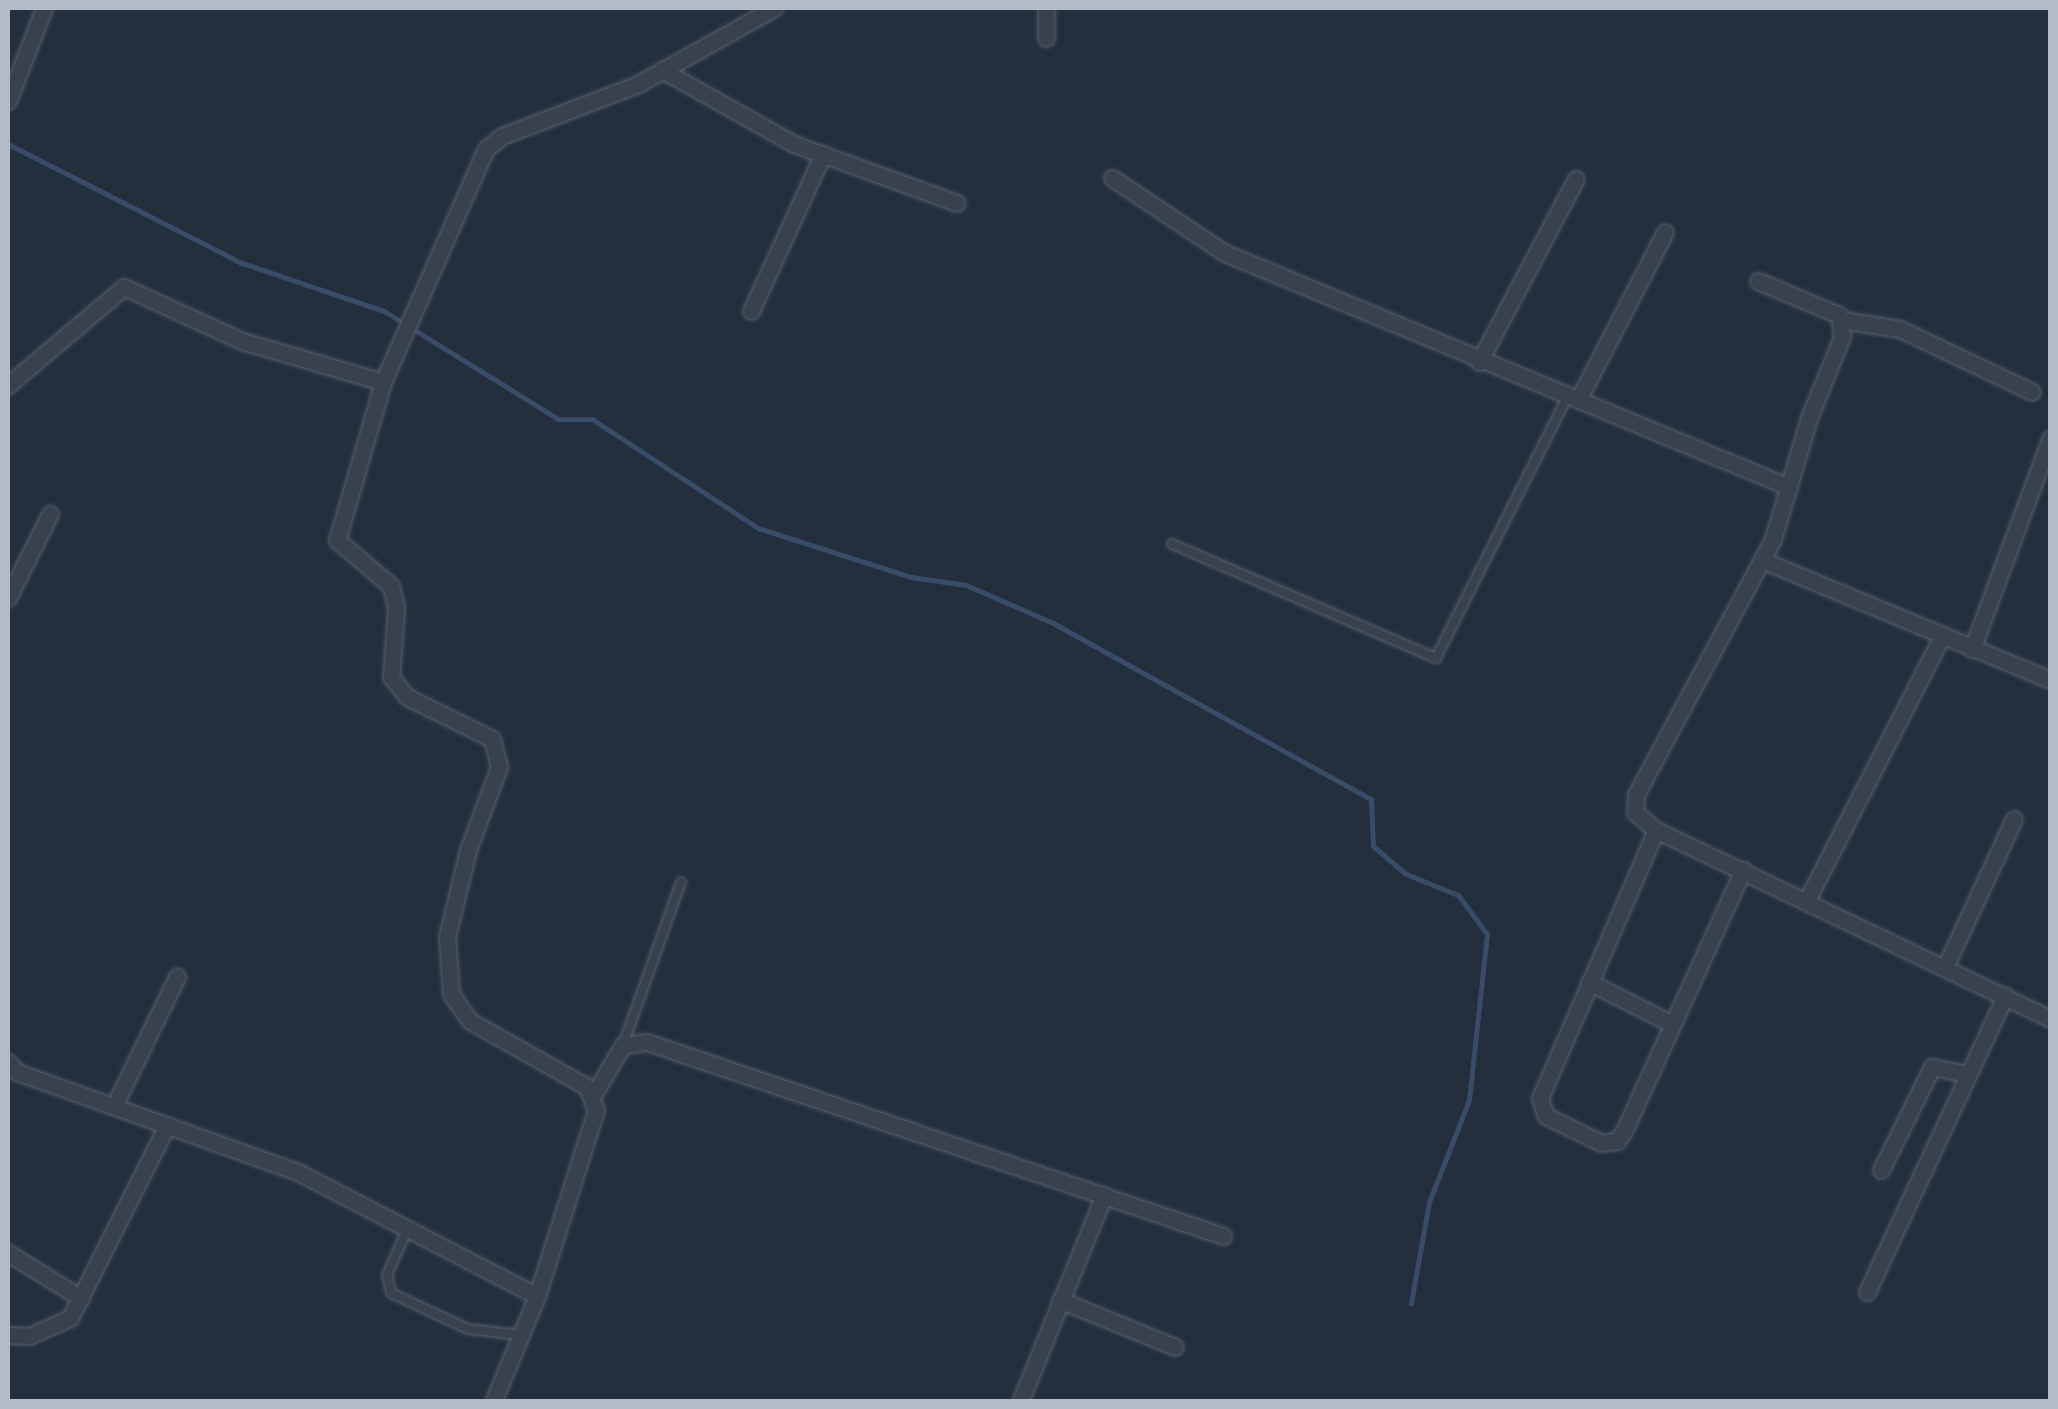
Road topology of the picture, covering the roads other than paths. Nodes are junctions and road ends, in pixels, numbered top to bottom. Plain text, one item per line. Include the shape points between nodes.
1 (44, 8) edge
2 (774, 8) edge
3 (1046, 8) edge
4 (1046, 38) dead end
5 (662, 70) junction
6 (8, 101) edge
7 (823, 154) junction
8 (1112, 178) dead end
9 (1576, 179) dead end
10 (956, 202) dead end
11 (1664, 232) dead end
12 (1758, 280) dead end
13 (751, 311) dead end
14 (1842, 320) junction
15 (1479, 362) junction
16 (383, 382) junction
17 (8, 385) edge
18 (2032, 392) dead end
19 (1572, 398) junction
20 (2050, 439) edge
21 (1789, 488) junction
22 (50, 514) dead end
23 (1172, 544) dead end
24 (1762, 560) junction
25 (8, 598) edge
26 (1942, 636) junction
27 (1972, 649) junction
28 (2050, 680) edge
29 (2014, 819) dead end
30 (1656, 830) junction
31 (1742, 870) junction
32 (681, 882) dead end
33 (1806, 900) junction
34 (1946, 965) junction
35 (177, 977) dead end
36 (1589, 982) junction
37 (2005, 996) junction
38 (2050, 1019) edge
39 (1672, 1024) junction
40 (623, 1045) junction
41 (8, 1062) edge
42 (1968, 1074) junction
43 (592, 1097) junction
44 (114, 1106) junction
45 (167, 1125) junction
46 (1881, 1170) dead end
47 (1104, 1196) junction
48 (407, 1230) junction
49 (1223, 1236) dead end
50 (8, 1253) edge
51 (1868, 1292) dead end
52 (537, 1296) junction
53 (1060, 1300) junction
54 (79, 1303) junction
55 (8, 1334) edge
56 (520, 1335) junction
57 (1175, 1347) dead end
58 (493, 1402) edge
59 (1020, 1402) edge

1 - 6 street
2 - 5 street
3 - 4 street
5 - 7 street via 726,110
5 - 16 street via 486,148
7 - 10 street
7 - 13 street
8 - 15 street via 1225,253
9 - 15 street
11 - 19 street
12 - 14 street
14 - 18 street via 1900,329
14 - 21 street
15 - 19 street
16 - 17 street via 242,341 124,287
16 - 43 street via 338,540 391,586 391,676 407,697 492,739 500,767 468,850 447,937 451,994 470,1021 579,1080
19 - 21 street
19 - 23 lane via 1436,658
20 - 27 street
21 - 24 street
22 - 25 street
24 - 26 street
24 - 30 street via 1636,794 1635,812
26 - 27 street
26 - 33 street
27 - 28 street
29 - 34 street
30 - 31 street
30 - 36 street
31 - 33 street
31 - 39 street
32 - 40 lane
33 - 34 street
34 - 37 street
35 - 44 street
36 - 39 street
36 - 39 street via 1540,1098 1546,1116 1601,1143 1618,1141
37 - 38 street
37 - 42 street
40 - 43 street
40 - 47 street via 647,1042 729,1066
41 - 44 street via 18,1072
42 - 46 street via 1932,1067
42 - 51 street
43 - 52 street via 596,1121
44 - 45 street
45 - 48 street via 298,1172
45 - 54 street
47 - 49 street
47 - 53 street
48 - 52 street
48 - 56 lane via 387,1275 391,1292 468,1329
50 - 54 street
52 - 56 street
53 - 57 street
53 - 59 street
54 - 55 street via 58,1326
56 - 58 street

